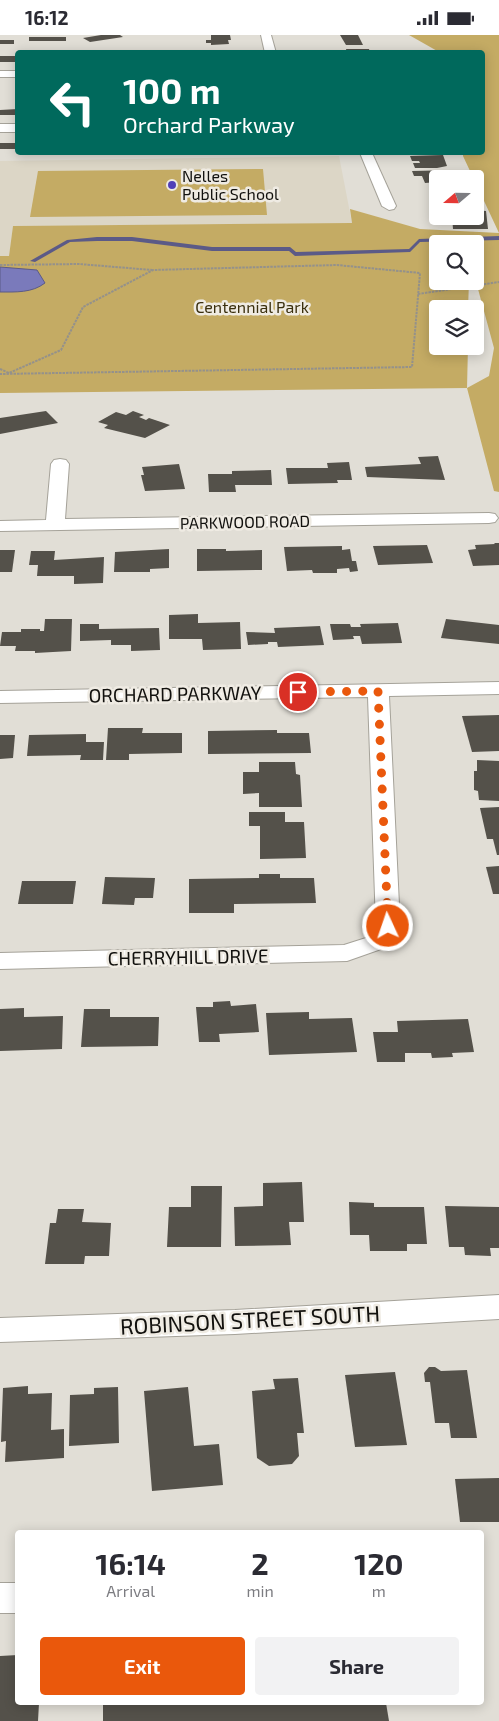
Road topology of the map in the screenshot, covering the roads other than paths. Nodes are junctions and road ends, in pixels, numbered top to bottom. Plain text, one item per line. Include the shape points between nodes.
1 (266, 35) edge
2 (270, 50) edge
3 (0, 74) edge
4 (15, 74) edge
5 (0, 128) edge
6 (15, 128) edge
7 (367, 155) edge
8 (389, 206) dead end
9 (60, 464) dead end
10 (489, 519) dead end
11 (54, 525) junction
12 (0, 526) edge
13 (499, 688) edge
14 (378, 691) junction
15 (0, 697) edge
16 (0, 961) edge
17 (499, 1307) edge
18 (0, 1330) edge
19 (0, 1598) edge
20 (15, 1598) edge

1 - 2 street
3 - 4 street
5 - 6 street
7 - 8 street
9 - 11 street
10 - 11 street, PARKWOOD ROAD
11 - 12 street, PARKWOOD ROAD
13 - 14 street, ORCHARD PARKWAY
14 - 15 street, ORCHARD PARKWAY
14 - 16 street, CHERRYHILL DRIVE via 388,926 375,943 347,953
17 - 18 street, ROBINSON STREET SOUTH via 234,1322
19 - 20 street

